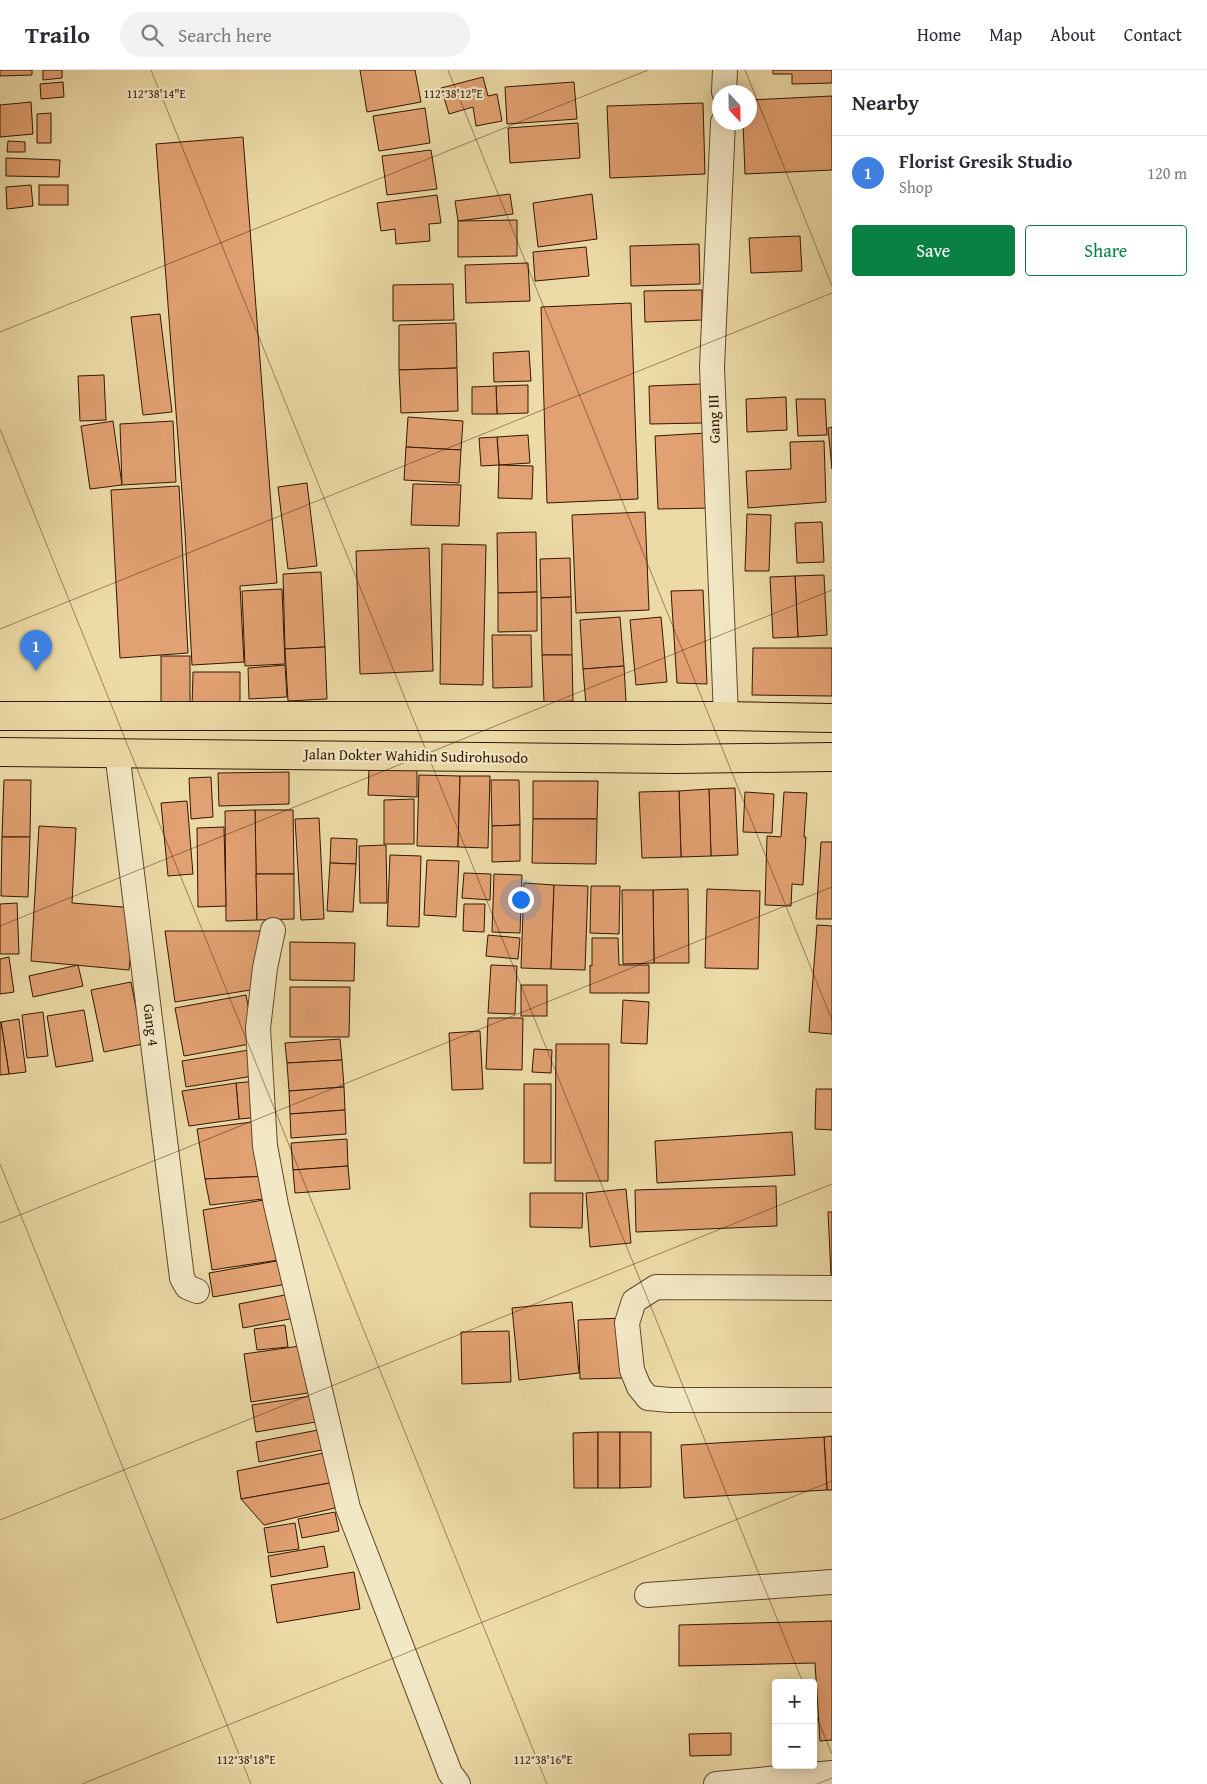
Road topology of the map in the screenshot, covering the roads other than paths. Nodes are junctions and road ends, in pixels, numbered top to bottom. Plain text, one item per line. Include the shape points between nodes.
1 (725, 70) edge
2 (724, 85) edge
3 (723, 130) edge
4 (0, 716) edge
5 (726, 716) junction
6 (832, 718) edge
7 (0, 752) edge
8 (117, 752) junction
9 (832, 757) edge
10 (273, 930) dead end
11 (832, 1288) edge
12 (197, 1291) dead end
13 (832, 1400) edge
14 (832, 1582) edge
15 (647, 1595) dead end
16 (832, 1773) edge
17 (458, 1784) edge
18 (716, 1784) edge

1 - 2 street
3 - 5 street, Gang III via 712,367
4 - 5 highway
5 - 6 highway
7 - 8 highway, Jalan Dokter Wahidin Sudirohusodo
8 - 9 highway, Jalan Dokter Wahidin Sudirohusodo via 676,759
8 - 12 street, Gang 4 via 182,1278 187,1287
10 - 17 street via 258,1028 265,1146 276,1205 348,1508 446,1764
11 - 13 street via 656,1287 634,1301 627,1323 632,1370 648,1398
14 - 15 street
16 - 18 street

